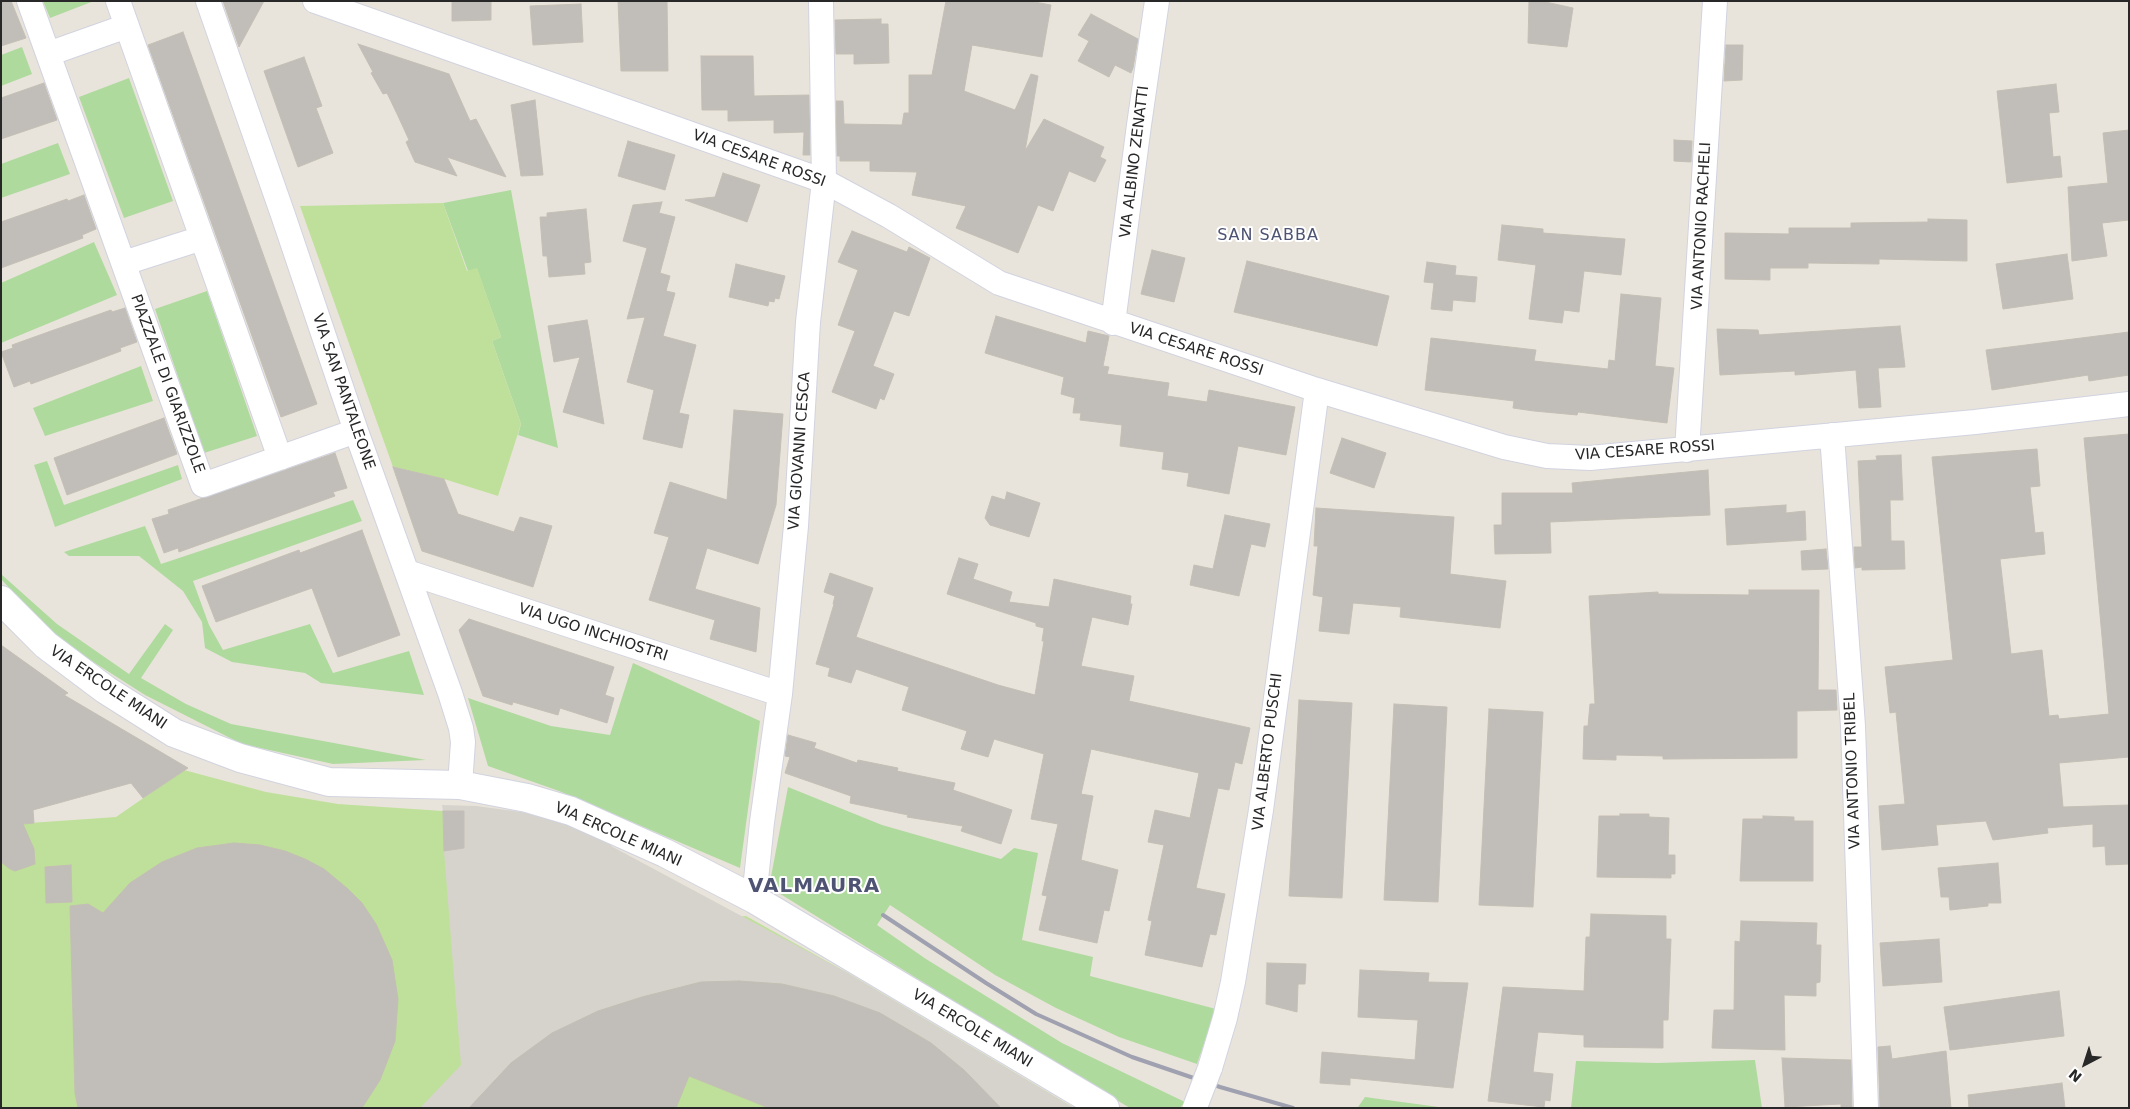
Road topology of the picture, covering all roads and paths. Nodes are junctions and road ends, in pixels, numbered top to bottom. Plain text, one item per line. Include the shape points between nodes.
1 (29, 1) edge
2 (118, 1) edge
3 (208, 1) edge
4 (315, 1) edge
5 (821, 1) edge
6 (1157, 1) edge
7 (1715, 1) edge
8 (127, 26) junction
9 (48, 54) junction
10 (824, 181) junction
11 (202, 238) junction
12 (124, 263) junction
13 (1113, 322) junction
14 (1317, 390) junction
15 (2129, 404) edge
16 (356, 431) junction
17 (1832, 435) junction
18 (1688, 450) junction
19 (280, 458) junction
20 (406, 572) junction
21 (1, 600) edge
22 (780, 694) junction
23 (460, 785) junction
24 (754, 899) junction
25 (1195, 1107) edge
26 (1105, 1108) edge
27 (1866, 1108) edge

1 - 9 street, PIAZZALE DI GIARIZZOLE
2 - 8 street
3 - 16 street, VIA SAN PANTALEONE
4 - 10 street, VIA CESARE ROSSI
5 - 10 street, VIA GIOVANNI CESCA
6 - 13 street, VIA ALBINO ZENATTI
7 - 18 street, VIA ANTONIO RACHELI
8 - 9 street
8 - 11 street
9 - 12 street, PIAZZALE DI GIARIZZOLE
10 - 13 street, VIA CESARE ROSSI via 999,283
10 - 22 street, VIA GIOVANNI CESCA via 808,322 796,526
11 - 12 street
11 - 19 street
12 - 19 street, PIAZZALE DI GIARIZZOLE via 203,485
13 - 14 street, VIA CESARE ROSSI
14 - 18 street, VIA CESARE ROSSI via 1504,447 1547,456 1590,458
14 - 25 street, VIA ALBERTO PUSCHI, bridge via 1261,810 1233,982 1210,1068
15 - 17 street, VIA CESARE ROSSI
16 - 19 street, PIAZZALE DI GIARIZZOLE
16 - 20 street, VIA SAN PANTALEONE
17 - 18 street, VIA CESARE ROSSI
17 - 27 street, VIA ANTONIO TRIBEL via 1853,726
20 - 22 street, VIA UGO INCHIOSTRI
20 - 23 street, VIA SAN PANTALEONE via 461,728
21 - 23 street, VIA ERCOLE MIANI via 46,646 106,690 174,733 240,758 329,782
22 - 24 street, VIA GIOVANNI CESCA
23 - 24 street, VIA ERCOLE MIANI via 527,798 571,811 665,853
24 - 26 street, VIA ERCOLE MIANI

